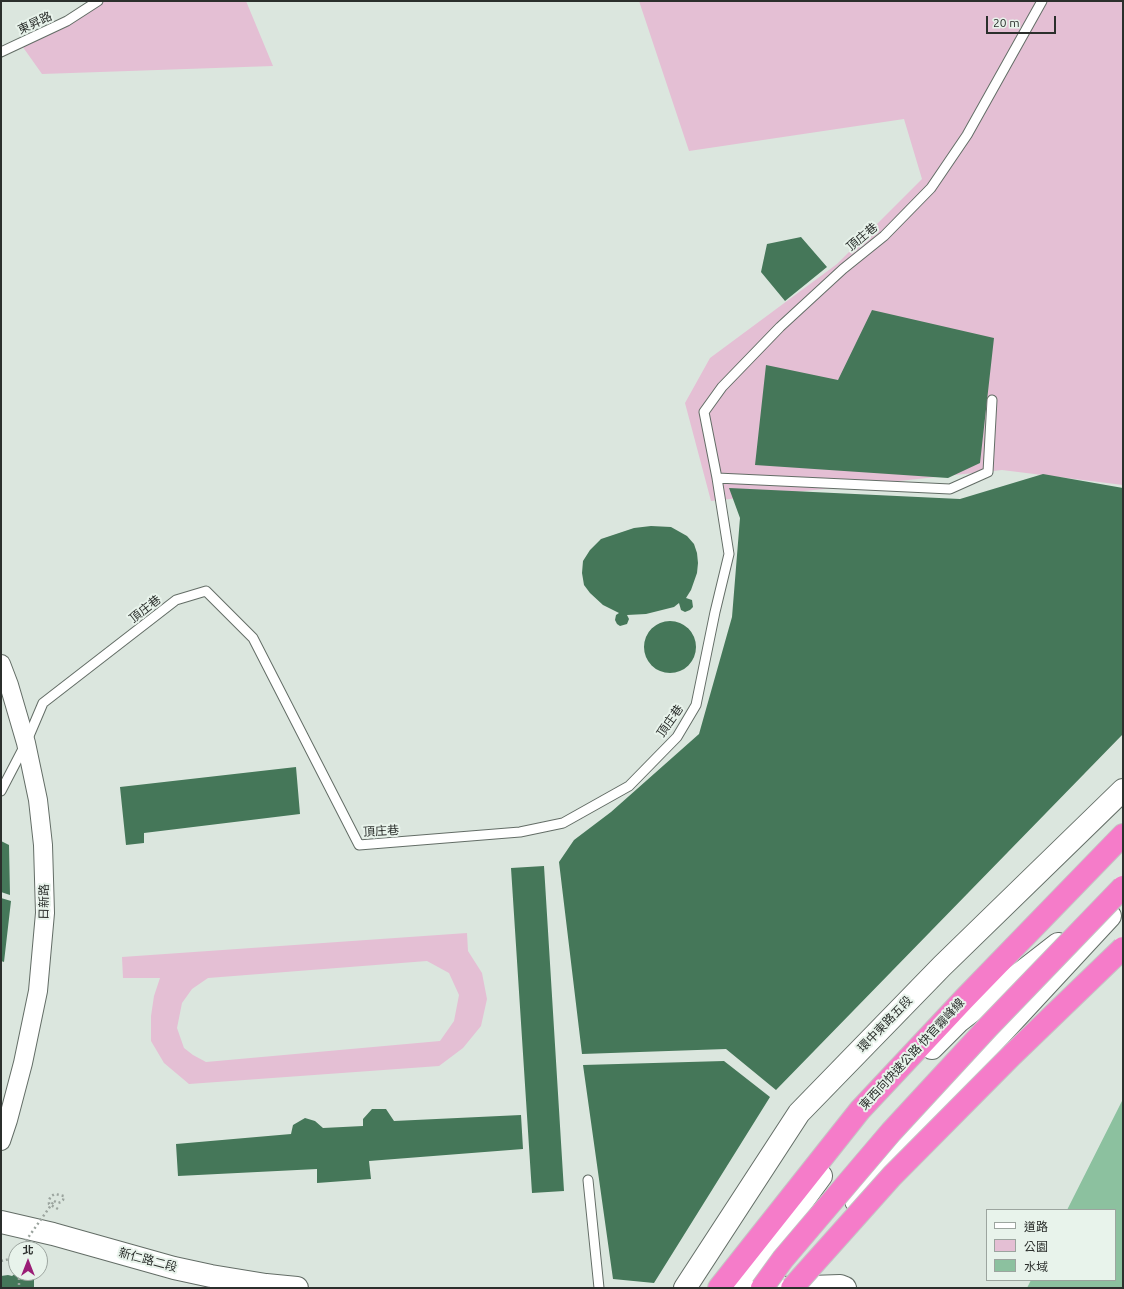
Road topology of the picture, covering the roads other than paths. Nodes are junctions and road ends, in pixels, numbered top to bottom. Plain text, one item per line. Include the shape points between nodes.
1 (98, 1) edge
2 (1042, 1) edge
3 (1, 52) edge
4 (992, 400) dead end
5 (717, 478) junction
6 (1, 664) edge
7 (26, 743) junction
8 (1123, 790) edge
9 (1, 791) edge
10 (1123, 835) edge
11 (1123, 887) edge
12 (1123, 894) edge
13 (1123, 901) edge
14 (1123, 948) edge
15 (1, 1141) edge
16 (588, 1180) dead end
17 (1, 1222) edge
18 (297, 1288) edge
19 (599, 1288) edge
20 (685, 1288) edge
21 (719, 1288) edge
22 (738, 1288) edge
23 (762, 1288) edge
24 (782, 1288) edge
25 (792, 1288) edge
26 (845, 1288) edge

1 - 3 lane, 東昇路 via 67,21
2 - 5 lane, 頂庄巷 via 967,135 931,188 884,236 843,269 780,327 722,386 704,412
4 - 5 lane via 988,472 950,489
5 - 7 lane, 頂庄巷 via 729,554 714,612 696,705 677,737 629,786 563,823 520,832 359,845 253,638 206,591 176,600 43,703
6 - 7 street, 日新路
7 - 9 lane, 頂庄巷
7 - 15 street, 日新路 via 38,800 42,837 44,920 34,1013
8 - 20 street, 環中東路五段 via 942,966 799,1112
10 - 21 highway, 東西向快速公路 快官霧峰線 via 860,1110
11 - 23 highway, bridge via 890,1132 783,1259
12 - 22 street via 959,1021 882,1096
13 - 24 street via 943,1096
14 - 25 highway, bridge via 892,1176
16 - 19 lane
17 - 18 street, 新仁路二段 via 174,1268 266,1285
24 - 26 street

